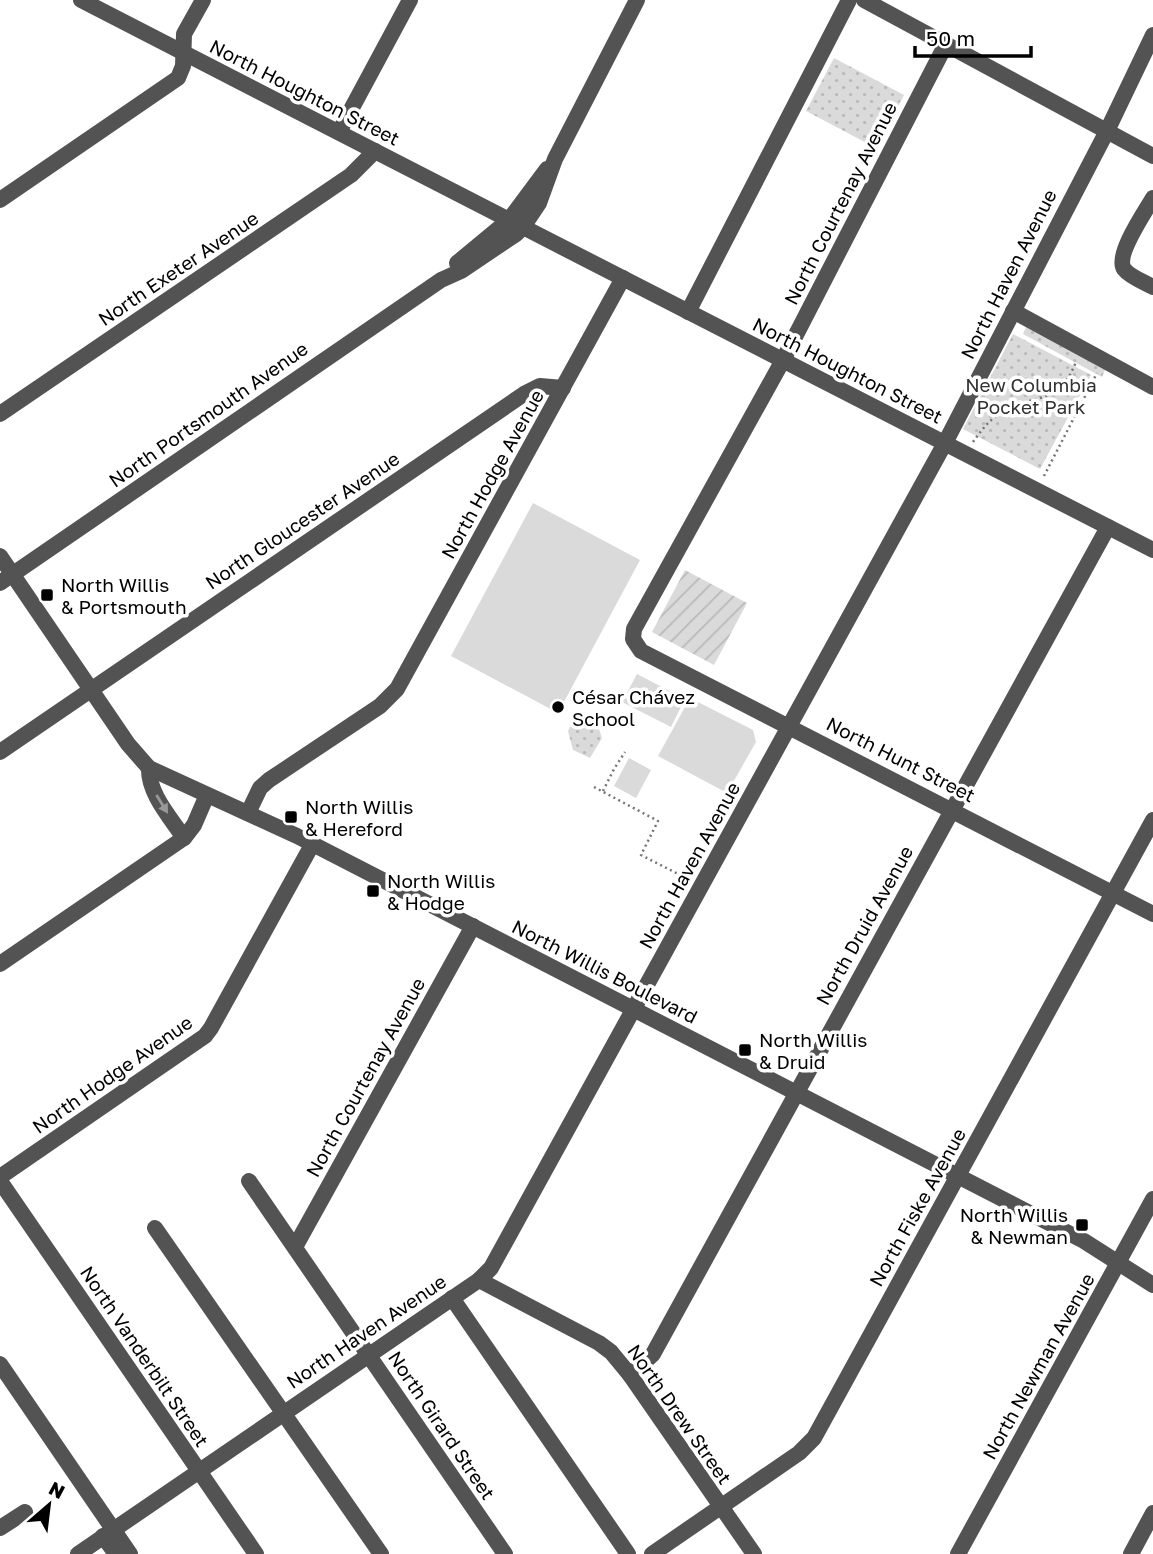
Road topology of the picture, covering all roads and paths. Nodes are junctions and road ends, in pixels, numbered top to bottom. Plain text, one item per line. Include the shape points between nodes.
1 (81, 0) edge
2 (203, 0) edge
3 (410, 0) edge
4 (637, 0) edge
5 (849, 0) edge
6 (864, 0) edge
7 (1153, 35) edge
8 (946, 44) junction
9 (183, 53) junction
10 (1149, 55) edge
11 (1107, 131) junction
12 (339, 132) junction
13 (375, 151) junction
14 (1153, 156) edge
15 (1153, 198) edge
16 (0, 200) edge
17 (516, 224) junction
18 (623, 278) junction
19 (1153, 287) edge
20 (1013, 311) junction
21 (688, 312) junction
22 (1082, 349) junction
23 (783, 360) junction
24 (1104, 360) junction
25 (1153, 387) edge
26 (562, 388) junction
27 (0, 414) edge
28 (945, 443) junction
29 (964, 453) junction
30 (1037, 490) junction
31 (1108, 527) junction
32 (1153, 550) edge
33 (0, 556) edge
34 (6, 579) edge
35 (633, 639) joint
36 (90, 689) junction
37 (790, 726) junction
38 (0, 752) edge
39 (625, 752) dead end
40 (149, 768) junction
41 (594, 786) dead end
42 (603, 791) junction
43 (207, 795) junction
44 (951, 809) junction
45 (248, 813) junction
46 (1153, 820) edge
47 (184, 838) junction
48 (313, 843) junction
49 (701, 887) junction
50 (1113, 893) junction
51 (1153, 914) edge
52 (472, 926) junction
53 (0, 964) edge
54 (634, 1010) junction
55 (796, 1093) junction
56 (957, 1176) junction
57 (0, 1179) edge
58 (249, 1181) dead end
59 (1153, 1199) edge
60 (155, 1228) dead end
61 (295, 1247) junction
62 (1118, 1262) junction
63 (479, 1280) junction
64 (1153, 1285) edge
65 (452, 1298) junction
66 (368, 1355) junction
67 (0, 1364) edge
68 (631, 1375) junction
69 (283, 1413) junction
70 (199, 1471) junction
71 (721, 1507) junction
72 (25, 1512) dead end
73 (1153, 1513) edge
74 (0, 1528) edge
75 (108, 1533) junction
76 (78, 1554) edge
77 (116, 1554) edge
78 (130, 1554) edge
79 (256, 1554) edge
80 (381, 1554) edge
81 (505, 1554) edge
82 (628, 1554) edge
83 (652, 1554) edge
84 (754, 1554) edge
85 (958, 1554) edge
86 (1131, 1554) edge

1 - 9 street, North Houghton Street
2 - 9 street via 184,34
3 - 12 street
4 - 17 street, North Portsmouth Avenue via 555,159 539,203
5 - 21 street
6 - 8 street
7 - 10 street, North Haven Avenue
8 - 11 street
8 - 23 street, North Courtenay Avenue
9 - 12 street, North Houghton Street
9 - 16 street via 178,78
10 - 11 street, North Haven Avenue
11 - 14 street
11 - 20 street, North Haven Avenue
12 - 13 street, North Houghton Street
13 - 17 street, North Houghton Street
13 - 27 street, North Exeter Avenue via 351,175
15 - 19 street via 1122,263 1131,275
17 - 18 street, North Houghton Street
17 - 34 street, North Portsmouth Avenue via 488,254 441,280
18 - 21 street, North Houghton Street
18 - 26 street, North Hodge Avenue
20 - 22 street
20 - 28 street, North Haven Avenue
21 - 23 street, North Houghton Street
22 - 24 street
22 - 29 path via 1059,390 998,414
23 - 28 street, North Houghton Street
23 - 35 street, North Courtenay Avenue via 634,629
24 - 25 street
24 - 30 path
26 - 36 street, North Gloucester Avenue via 540,386 524,394
26 - 45 street, North Hodge Avenue via 397,689 380,706 269,780
28 - 29 street, North Houghton Street
28 - 37 street, North Haven Avenue
29 - 30 street, North Houghton Street
30 - 31 street, North Houghton Street
31 - 32 street, North Houghton Street
31 - 44 street, North Druid Avenue
33 - 34 street, North Willis Boulevard
34 - 36 street, North Willis Boulevard
35 - 37 street, North Hunt Street via 642,651
36 - 38 street, North Gloucester Avenue
36 - 40 street, North Willis Boulevard
37 - 44 street, North Hunt Street
37 - 49 street, North Haven Avenue
39 - 42 path
40 - 43 street, North Willis Boulevard
40 -> 47 street via 152,788
41 - 42 path
42 - 49 path via 659,821 641,855
43 - 45 street, North Willis Boulevard
43 - 47 street
44 - 50 street, North Hunt Street
44 - 55 street, North Druid Avenue
45 - 48 street, North Willis Boulevard
46 - 50 street, North Fiske Avenue
47 - 53 street
48 - 52 street, North Willis Boulevard
48 - 57 street, North Hodge Avenue via 205,1036
49 - 54 street, North Haven Avenue
50 - 51 street, North Hunt Street
50 - 56 street, North Fiske Avenue
52 - 54 street, North Willis Boulevard
52 - 61 street, North Courtenay Avenue
54 - 55 street, North Willis Boulevard
54 - 63 street, North Haven Avenue via 491,1268
55 - 56 street, North Willis Boulevard
55 - 68 street, North Druid Avenue via 653,1354
56 - 62 street, North Willis Boulevard
56 - 71 street, North Fiske Avenue via 809,1446
57 - 70 street, North Vanderbilt Street
58 - 61 street, North Girard Street
59 - 62 street, North Newman Avenue
60 - 69 street
61 - 66 street, North Girard Street
62 - 64 street, North Willis Boulevard
62 - 85 street, North Newman Avenue
63 - 65 street, North Haven Avenue
63 - 68 street, North Drew Street via 599,1343
65 - 66 street, North Haven Avenue
65 - 82 street
66 - 69 street, North Haven Avenue
66 - 81 street, North Girard Street
67 - 75 street
68 - 71 street, North Drew Street
69 - 70 street, North Haven Avenue
69 - 80 street
70 - 75 street, North Haven Avenue
70 - 79 street, North Vanderbilt Street
71 - 83 street, North Fiske Avenue
71 - 84 street, North Drew Street
72 - 74 street
73 - 86 street
75 - 76 street, North Haven Avenue
75 - 77 street
75 - 78 street

